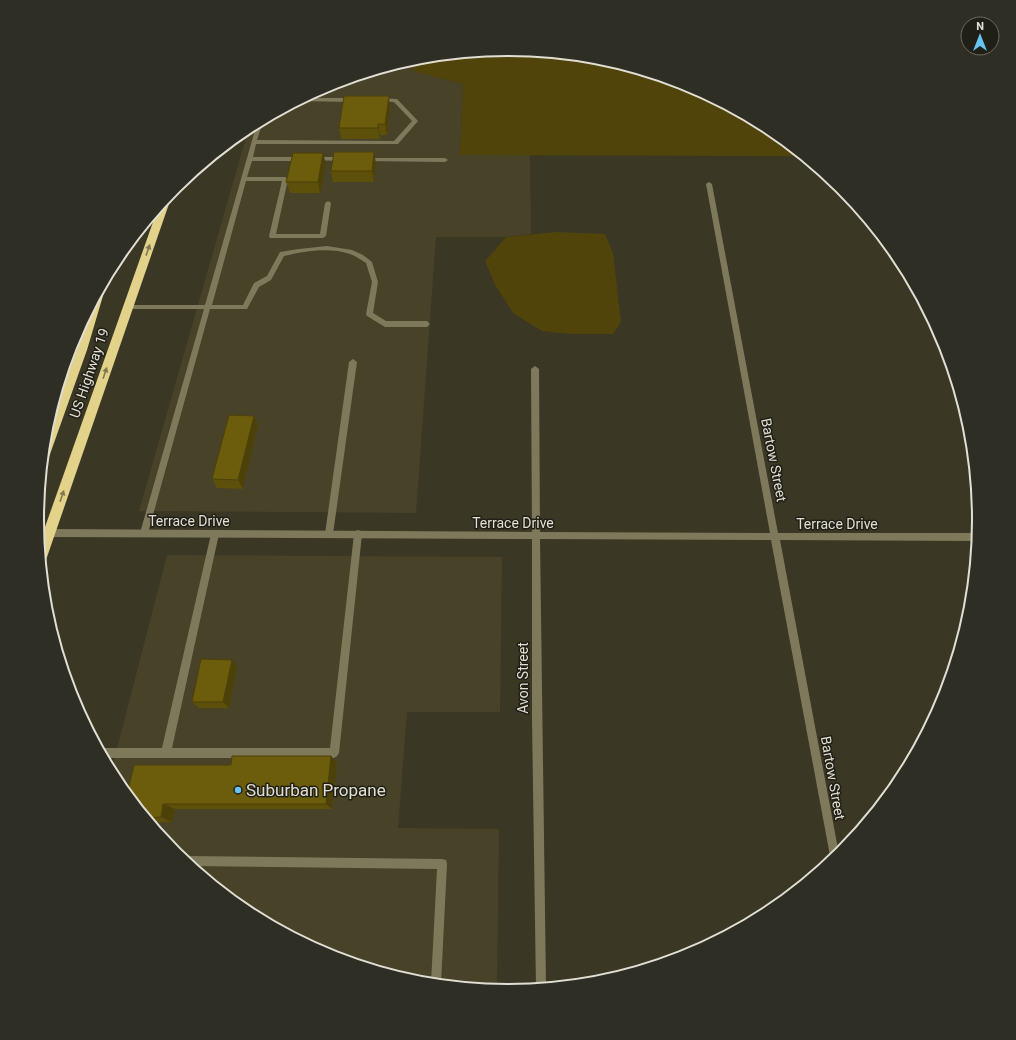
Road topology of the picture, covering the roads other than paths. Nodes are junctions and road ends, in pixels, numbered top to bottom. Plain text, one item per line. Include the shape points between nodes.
1 (311, 100) edge
2 (363, 100) edge
3 (371, 100) edge
4 (258, 129) edge
5 (254, 142) junction
6 (249, 159) junction
7 (351, 160) edge
8 (359, 160) edge
9 (445, 160) dead end
10 (243, 179) junction
11 (708, 184) dead end
12 (328, 203) dead end
13 (161, 212) edge
14 (128, 307) junction
15 (207, 307) junction
16 (93, 313) edge
17 (427, 324) dead end
18 (353, 362) dead end
19 (535, 369) dead end
20 (53, 430) edge
21 (49, 532) junction
22 (144, 533) junction
23 (215, 534) junction
24 (329, 534) junction
25 (358, 534) junction
26 (536, 536) junction
27 (775, 536) junction
28 (971, 537) edge
29 (45, 545) edge
30 (107, 753) edge
31 (166, 753) junction
32 (834, 850) edge
33 (194, 861) edge
34 (436, 978) edge
35 (541, 983) edge

1 - 2 street
3 - 5 street via 395,100 414,121 396,143
4 - 5 street
5 - 6 street
6 - 7 street
6 - 10 street
8 - 9 street
10 - 12 street via 285,179 272,236 323,236
10 - 15 street
11 - 27 street, Bartow Street
14 -> 13 highway, US Highway 19
14 - 15 street
21 -> 14 highway, US Highway 19
15 - 17 street via 245,307 256,285 269,278 282,254 326,249 352,252 369,262 375,282 369,314 385,324
15 - 22 street
16 - 20 highway
18 - 24 street
19 - 26 street, Avon Street
21 - 22 street, Terrace Drive
21 - 29 highway, US Highway 19
22 - 23 street, Terrace Drive
23 - 24 street, Terrace Drive
23 - 31 street
24 - 25 street, Terrace Drive
25 - 26 street, Terrace Drive
25 - 31 street via 334,752
26 - 27 street, Terrace Drive
26 - 35 street, Avon Street
27 - 28 street, Terrace Drive
27 - 32 street, Bartow Street
30 - 31 street
33 - 34 street via 442,864

